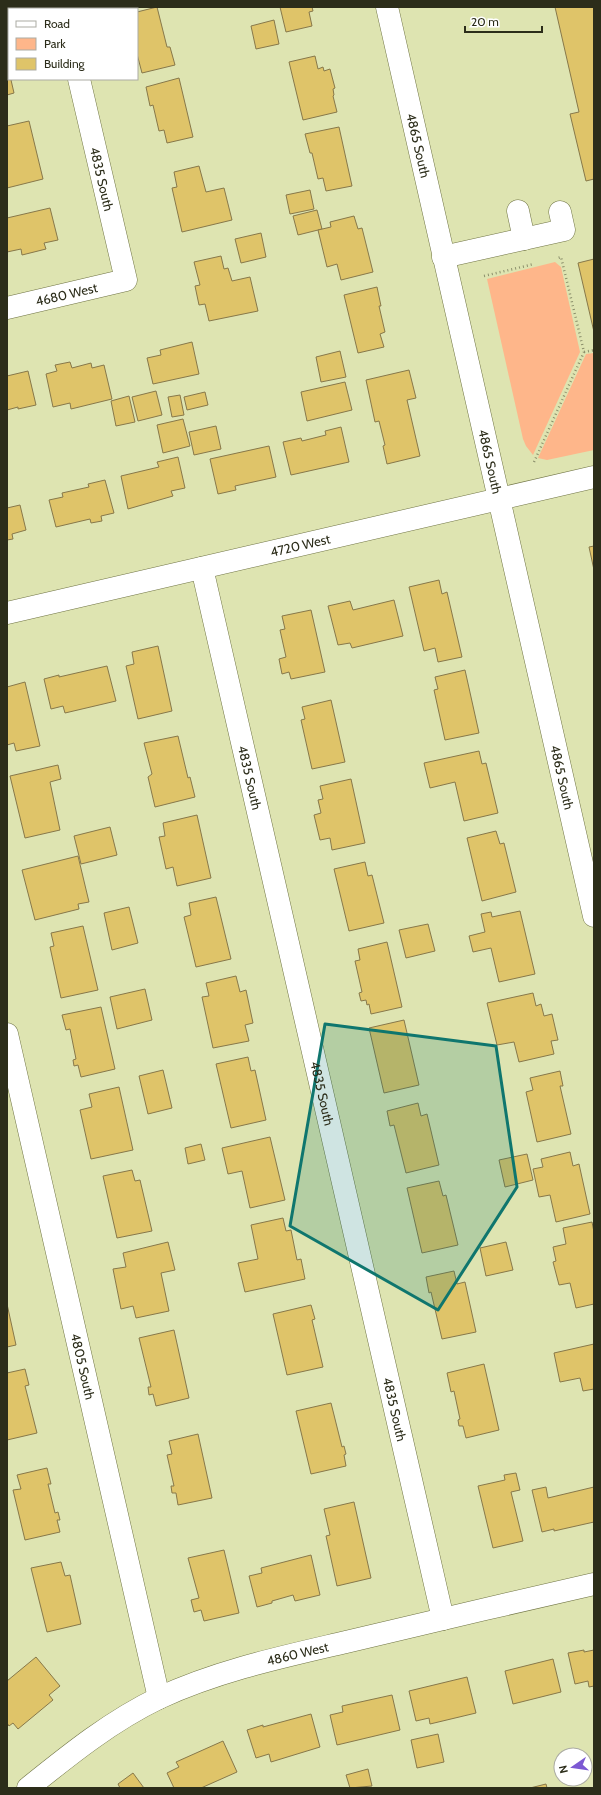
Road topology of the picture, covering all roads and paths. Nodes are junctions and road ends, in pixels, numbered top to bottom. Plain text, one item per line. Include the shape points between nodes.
1 (387, 7) edge
2 (79, 80) edge
3 (518, 211) dead end
4 (560, 212) dead end
5 (524, 239) junction
6 (443, 257) junction
7 (554, 259) dead end
8 (538, 263) dead end
9 (484, 276) dead end
10 (126, 280) joint
11 (7, 308) edge
12 (594, 350) edge
13 (584, 352) junction
14 (534, 462) dead end
15 (594, 477) edge
16 (498, 499) junction
17 (202, 568) junction
18 (7, 613) edge
19 (594, 916) edge
20 (7, 1034) edge
21 (594, 1584) edge
22 (443, 1619) junction
23 (159, 1698) junction
24 (28, 1788) edge

1 - 6 street, 4865 South
2 - 10 street, 4835 South
3 - 5 street
4 - 5 street via 564,230
5 - 6 street
6 - 16 street, 4865 South
7 - 13 path via 561,257
8 - 9 path
10 - 11 street, 4680 West
12 - 13 path
13 - 14 path
15 - 16 street, 4720 West
16 - 17 street, 4720 West
16 - 19 street, 4865 South
17 - 18 street, 4720 West
17 - 22 street, 4835 South
20 - 23 street, 4805 South
21 - 22 street, 4860 West
22 - 23 street, 4860 West via 221,1673
23 - 24 street, 4860 West via 94,1737

